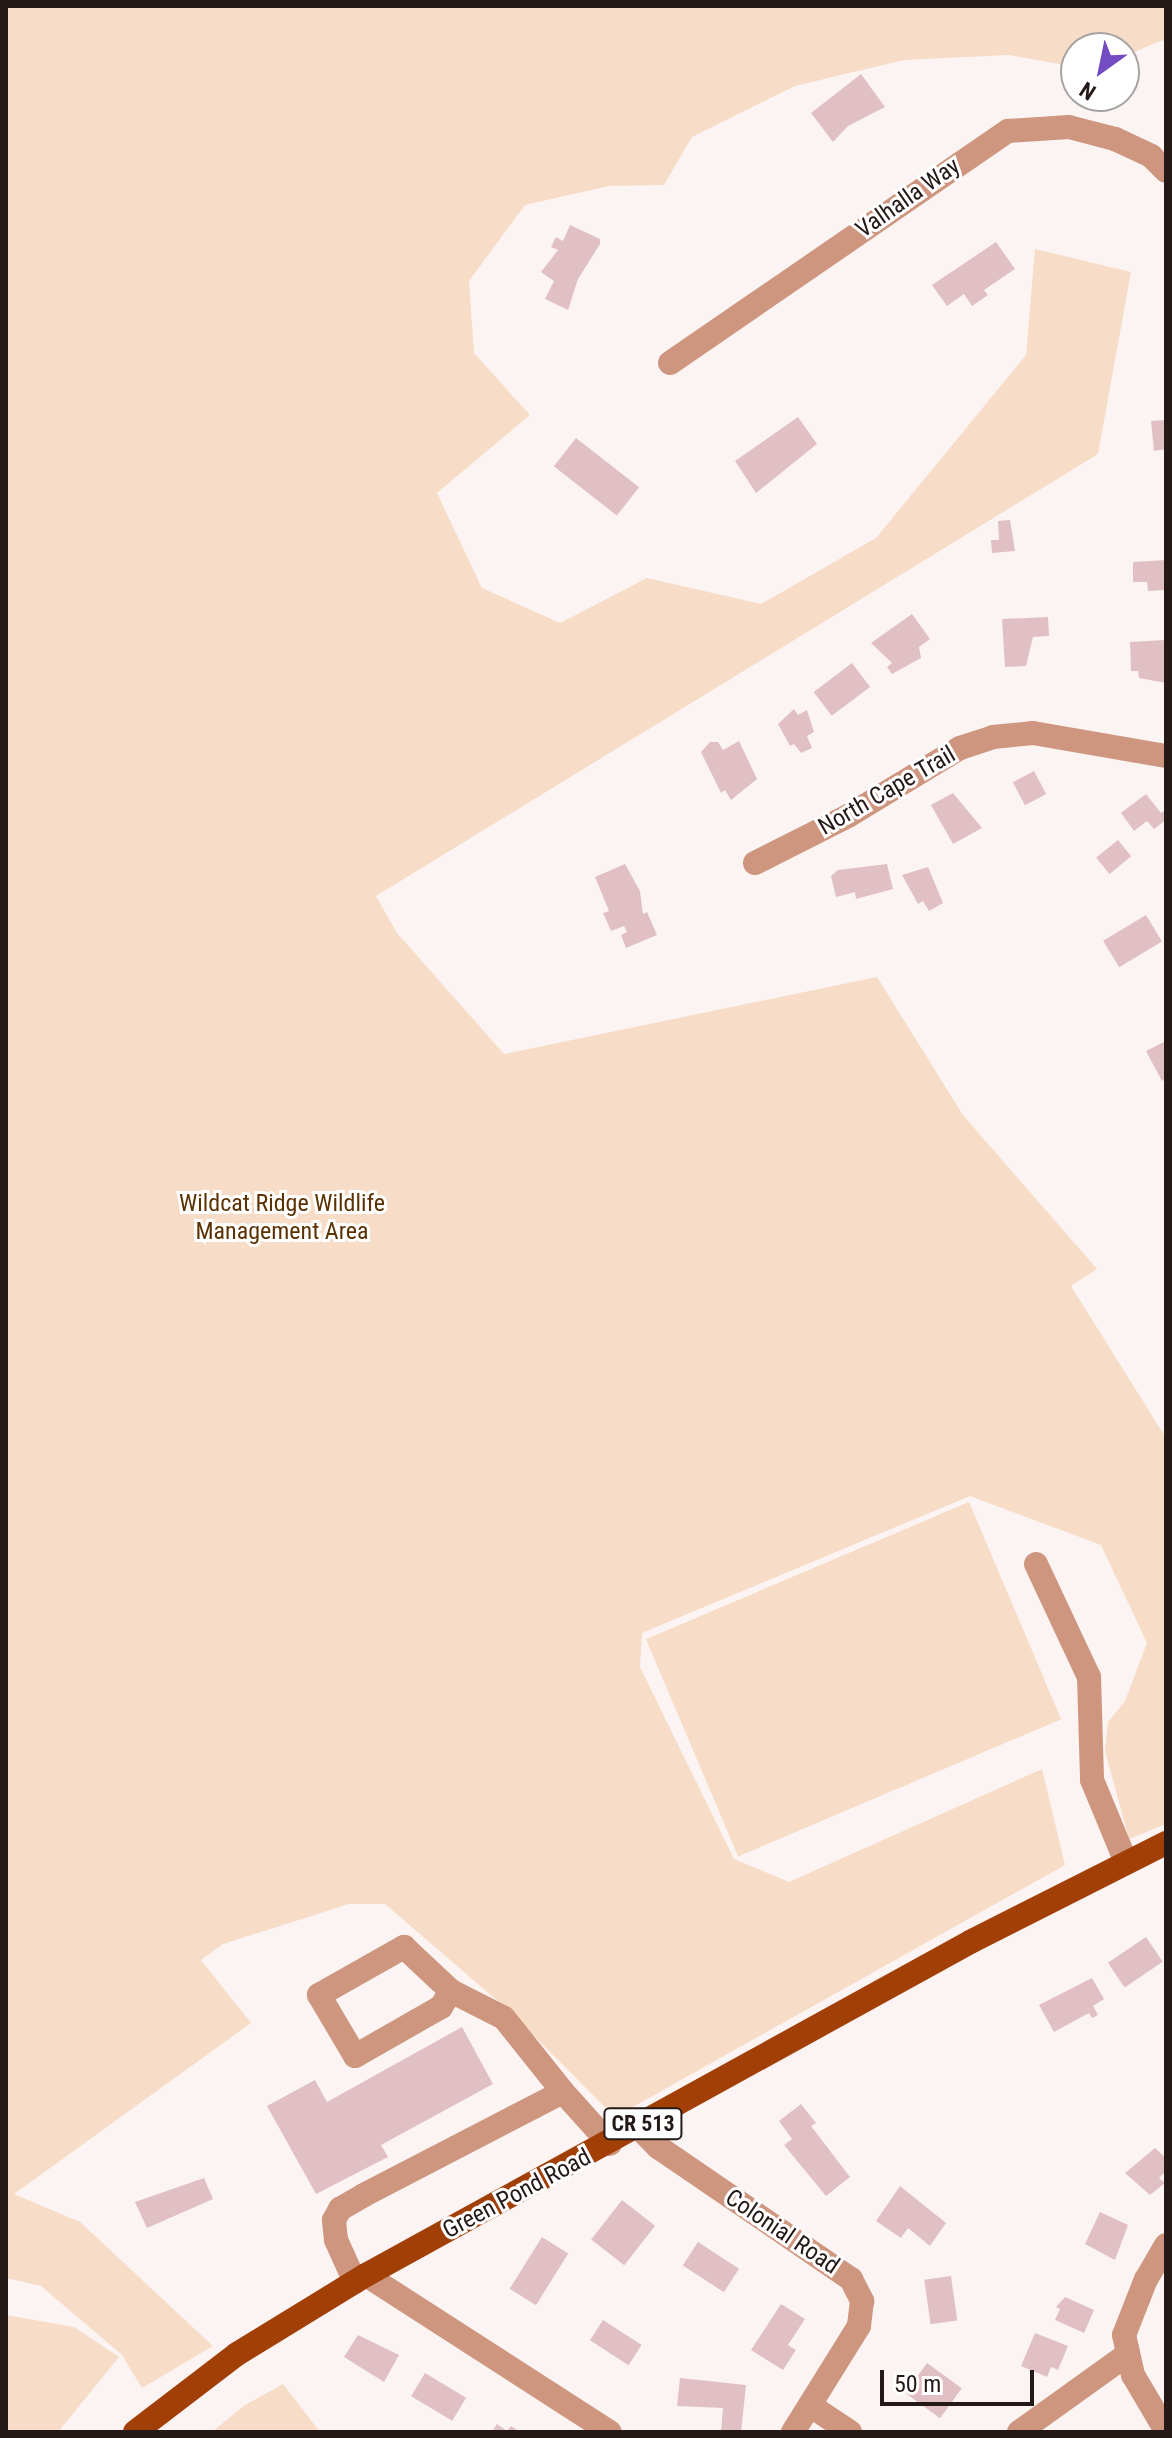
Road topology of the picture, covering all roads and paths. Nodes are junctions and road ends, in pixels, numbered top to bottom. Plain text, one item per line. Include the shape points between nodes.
1 (1166, 171) edge
2 (670, 363) dead end
3 (1166, 756) edge
4 (755, 863) dead end
5 (1036, 1564) dead end
6 (1166, 1843) edge
7 (1126, 1862) junction
8 (451, 1991) junction
9 (563, 2092) junction
10 (638, 2127) junction
11 (610, 2144) junction
12 (1166, 2245) edge
13 (361, 2278) junction
14 (1125, 2356) junction
15 (811, 2406) junction
16 (1166, 2431) edge
17 (135, 2432) edge
18 (610, 2432) edge
19 (793, 2432) edge
20 (850, 2432) edge
21 (1019, 2432) edge

1 - 2 street, Valhalla Way via 1151,156 1115,139 1069,127 1008,131
3 - 4 street, North Cape Trail via 1033,733 993,737 960,748 848,816
5 - 7 street via 1089,1677 1092,1780
6 - 7 main road, Green Pond Road / CR 513
7 - 10 main road, Green Pond Road / CR 513 via 931,1963
8 - 8 street via 404,1947 319,1995 355,2056 441,2007
8 - 9 street via 504,2018
9 - 11 street
9 - 13 street via 340,2209 334,2220 336,2240
10 - 11 main road, Green Pond Road / CR 513
10 - 15 street, Colonial Road via 658,2147 851,2279 862,2301 859,2326
11 - 13 main road, Green Pond Road / CR 513
12 - 14 street via 1132,2310
13 - 17 main road, Green Pond Road / CR 513 via 237,2354
13 - 18 street
14 - 16 street
14 - 21 street
15 - 19 street, Colonial Road
15 - 20 street

